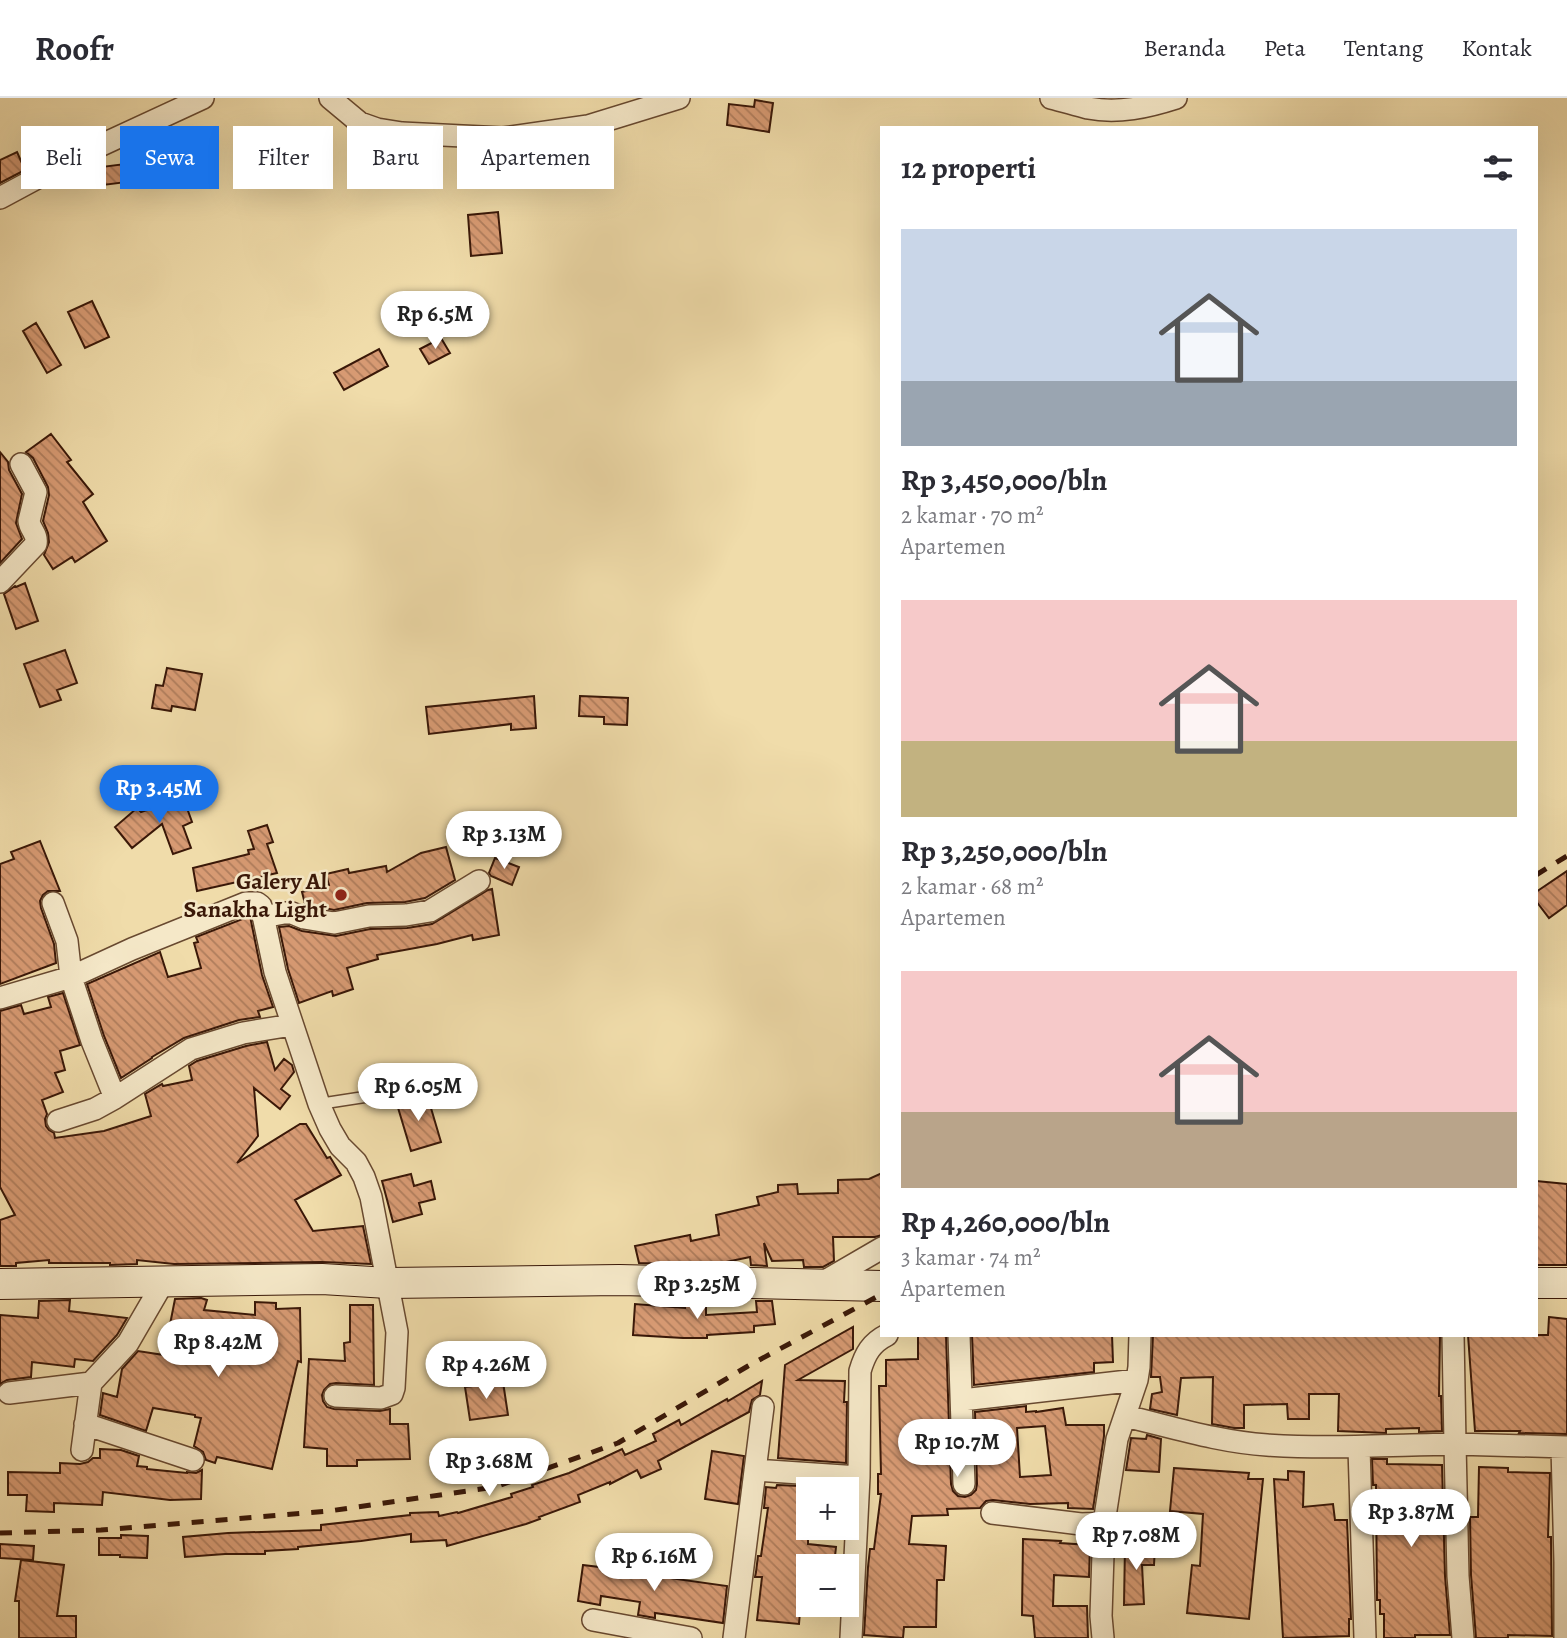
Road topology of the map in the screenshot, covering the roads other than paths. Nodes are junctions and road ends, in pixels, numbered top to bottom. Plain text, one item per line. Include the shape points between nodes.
1 (203, 98) edge
2 (330, 98) edge
3 (680, 98) edge
4 (1051, 98) edge
5 (1176, 98) edge
6 (0, 198) edge
7 (21, 464) dead end
8 (0, 582) edge
9 (479, 881) dead end
10 (53, 903) dead end
11 (263, 917) junction
12 (71, 977) junction
13 (0, 998) edge
14 (292, 1025) junction
15 (410, 1090) dead end
16 (115, 1098) junction
17 (319, 1104) junction
18 (58, 1121) dead end
19 (880, 1249) edge
20 (164, 1281) junction
21 (388, 1283) junction
22 (1538, 1283) edge
23 (1567, 1283) edge
24 (0, 1284) edge
25 (818, 1285) junction
26 (880, 1286) edge
27 (884, 1337) edge
28 (959, 1337) edge
29 (1139, 1337) edge
30 (1453, 1337) edge
31 (1137, 1380) junction
32 (92, 1383) junction
33 (9, 1393) dead end
34 (335, 1396) dead end
35 (962, 1399) junction
36 (763, 1407) dead end
37 (1125, 1416) junction
38 (85, 1424) junction
39 (1455, 1444) junction
40 (1564, 1447) edge
41 (1359, 1448) junction
42 (82, 1450) dead end
43 (193, 1460) dead end
44 (755, 1470) junction
45 (859, 1477) joint
46 (964, 1484) dead end
47 (992, 1513) dead end
48 (1104, 1523) junction
49 (856, 1540) edge
50 (1178, 1546) dead end
51 (1566, 1562) edge
52 (593, 1620) dead end
53 (691, 1638) edge
54 (734, 1638) edge
55 (851, 1638) edge
56 (1103, 1638) edge
57 (1365, 1638) edge
58 (1463, 1638) edge
59 (1565, 1638) edge

1 - 6 street
2 - 3 street via 360,123 377,129 503,138 588,126
4 - 5 street via 1091,108 1126,110
7 - 8 street via 36,492 29,521 36,544
9 - 11 street via 430,911 334,923 292,913
10 - 12 street via 67,941
11 - 12 street via 257,902 246,903
11 - 14 street
12 - 13 street
12 - 16 street
14 - 16 street via 243,1033 191,1049
14 - 17 street
15 - 17 lane
16 - 18 street
17 - 21 street via 335,1138 364,1177
19 - 25 street
20 - 21 street
20 - 24 street
20 - 32 street via 128,1343
21 - 25 street via 619,1280
21 - 34 street via 397,1332 392,1394 381,1398
22 - 23 street
25 - 26 street
27 - 45 street via 870,1346 860,1371
28 - 35 street
29 - 31 street
30 - 39 street
31 - 35 street
31 - 37 street
32 - 33 street
32 - 38 street
35 - 46 street
36 - 44 street
37 - 41 street via 1227,1440
37 - 48 street via 1116,1439
38 - 42 street
38 - 43 street
39 - 40 street
39 - 41 street
39 - 58 street
40 - 51 street
41 - 57 street
44 - 45 street
44 - 54 street
47 - 48 street
48 - 50 lane via 1131,1527
48 - 56 street
49 - 55 street
51 - 59 street
52 - 53 street

